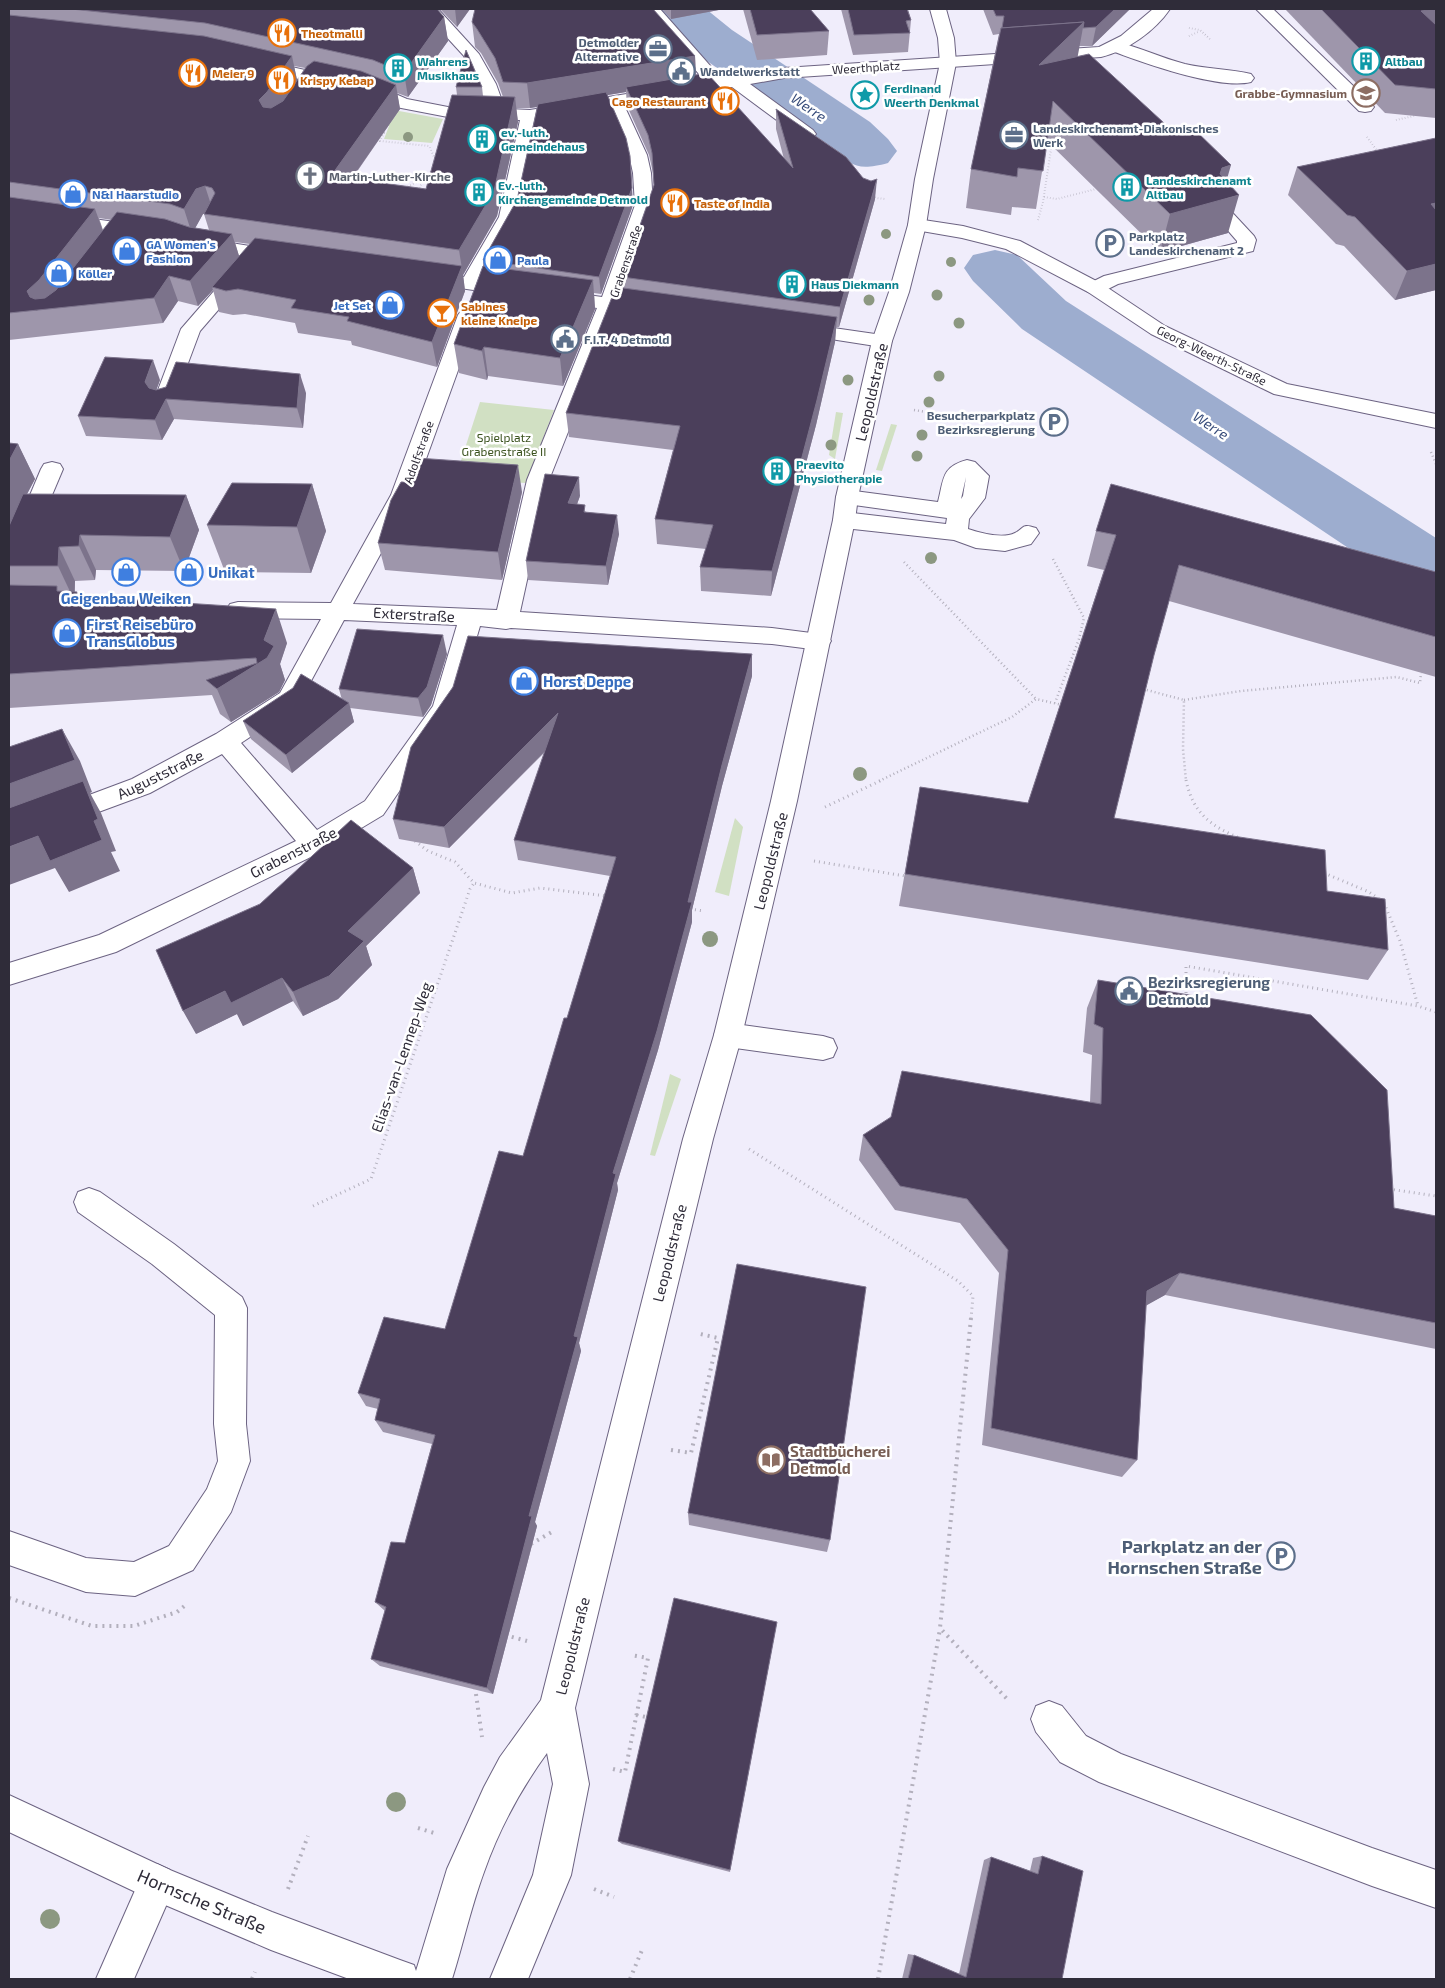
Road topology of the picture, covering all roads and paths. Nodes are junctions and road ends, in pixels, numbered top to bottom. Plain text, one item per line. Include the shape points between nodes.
1 (428, 9) edge
2 (652, 9) edge
3 (938, 9) edge
4 (1162, 9) edge
5 (1264, 9) edge
6 (1118, 47) junction
7 (247, 62) edge
8 (948, 63) junction
9 (319, 77) junction
10 (1245, 78) dead end
11 (740, 79) junction
12 (716, 83) junction
13 (301, 92) edge
14 (613, 100) junction
15 (1365, 107) joint
16 (498, 114) junction
17 (530, 115) junction
18 (376, 132) edge
19 (1054, 134) edge
20 (373, 135) edge
21 (383, 136) junction
22 (824, 146) edge
23 (1383, 156) edge
24 (438, 157) edge
25 (437, 164) junction
26 (439, 167) edge
27 (430, 173) junction
28 (423, 179) junction
29 (433, 183) edge
30 (400, 190) edge
31 (1096, 190) dead end
32 (870, 193) edge
33 (418, 194) edge
34 (1044, 197) junction
35 (886, 199) dead end
36 (1220, 211) edge
37 (9, 213) edge
38 (917, 225) junction
39 (159, 234) edge
40 (196, 238) edge
41 (1013, 244) junction
42 (257, 254) junction
43 (302, 260) edge
44 (414, 276) edge
45 (474, 284) junction
46 (1095, 288) junction
47 (610, 304) junction
48 (667, 312) edge
49 (783, 327) edge
50 (882, 341) junction
51 (164, 401) edge
52 (914, 410) dead end
53 (976, 420) dead end
54 (1436, 421) edge
55 (52, 469) dead end
56 (847, 497) junction
57 (844, 520) junction
58 (954, 520) junction
59 (1028, 533) joint
60 (899, 557) dead end
61 (9, 570) edge
62 (221, 610) edge
63 (337, 610) junction
64 (471, 617) junction
65 (506, 621) junction
66 (819, 641) junction
67 (1421, 672) edge
68 (1143, 689) edge
69 (1036, 699) junction
70 (1184, 700) junction
71 (1055, 703) junction
72 (1062, 705) edge
73 (225, 741) junction
74 (825, 807) dead end
75 (9, 835) edge
76 (1251, 842) edge
77 (314, 844) junction
78 (428, 851) edge
79 (814, 862) dead end
80 (1324, 873) edge
81 (904, 876) edge
82 (474, 883) junction
83 (612, 897) edge
84 (685, 908) edge
85 (704, 911) dead end
86 (9, 974) edge
87 (1187, 1005) edge
88 (1418, 1006) junction
89 (1436, 1012) edge
90 (728, 1035) junction
91 (824, 1048) dead end
92 (749, 1149) dead end
93 (1388, 1189) edge
94 (1436, 1196) edge
95 (89, 1202) dead end
96 (313, 1206) dead end
97 (696, 1333) dead end
98 (706, 1392) junction
99 (715, 1394) edge
100 (671, 1450) dead end
101 (552, 1532) dead end
102 (9, 1548) edge
103 (525, 1548) edge
104 (940, 1628) junction
105 (498, 1634) edge
106 (527, 1641) dead end
107 (631, 1655) dead end
108 (477, 1680) edge
109 (557, 1708) junction
110 (636, 1716) junction
111 (651, 1718) edge
112 (1049, 1719) joint
113 (484, 1746) dead end
114 (610, 1768) dead end
115 (9, 1813) edge
116 (157, 1883) junction
117 (1436, 1889) edge
118 (642, 1950) dead end
119 (115, 1979) edge
120 (400, 1979) edge
121 (433, 1979) edge
122 (509, 1979) edge
123 (630, 1979) edge
124 (878, 1979) edge

1 - 16 street via 471,54 488,84
2 - 12 street
3 - 8 street, Leopoldstraße via 946,38
4 - 6 street
5 - 15 street
6 - 8 street, Weerthplatz via 1064,56
6 - 10 street via 1150,60 1216,77
7 - 9 street, Weerthplatz
8 - 11 street, Weerthplatz via 875,66
8 - 38 street, Leopoldstraße
9 - 13 street via 306,84
9 - 16 street, Weerthplatz via 372,90 402,103 453,113
11 - 12 street, Weerthplatz
11 - 22 street
12 - 14 street, Weerthplatz
14 - 17 street, Weerthplatz
14 - 47 street, Grabenstraße via 638,155 644,205
15 - 23 path via 1362,128 1375,150
16 - 17 street, Weerthplatz
17 - 45 street, Adolfstraße via 508,217
18 - 21 path via 384,133
19 - 34 path via 1047,162
20 - 21 path
21 - 25 path via 380,141 430,146
24 - 25 path
25 - 27 path
26 - 27 path
27 - 28 path
28 - 29 path via 436,178
28 - 30 path
28 - 33 path
31 - 34 path via 1057,199
32 - 35 path via 876,198
34 - 41 path via 1036,224
36 - 46 street via 1244,235 1246,247 1111,280
37 - 39 street via 115,237
38 - 41 street, Georg-Weerth-Straße
38 - 50 street, Leopoldstraße
40 - 42 street
41 - 46 street, Georg-Weerth-Straße
42 - 43 street
42 - 51 street via 191,330
44 - 45 street
45 - 47 street
45 - 63 street, Adolfstraße via 402,495
46 - 54 street, Georg-Weerth-Straße via 1158,330 1281,389
47 - 48 street
47 - 65 street, Grabenstraße via 538,480
49 - 50 street
50 - 56 street, Leopoldstraße
52 - 53 path
55 - 61 street
56 - 57 street, Leopoldstraße
56 - 58 street
57 - 58 street
57 - 66 street, Leopoldstraße
58 - 59 street via 976,540 1005,543 1023,539
59 - 71 path via 1054,560 1084,618
60 - 69 path
62 - 63 street, Exterstraße
63 - 64 street, Exterstraße
63 - 73 street, Auguststraße via 289,699
64 - 65 street, Exterstraße
64 - 77 street, Grabenstraße via 444,708 374,808
65 - 66 street, Exterstraße
66 - 90 street, Leopoldstraße
67 - 70 path via 1420,683 1397,677 1242,691
68 - 70 path
69 - 71 path
69 - 74 path via 1012,717
70 - 76 path via 1184,775 1190,793 1211,824
71 - 72 path
73 - 75 street, Auguststraße via 141,786
73 - 77 street
77 - 86 street, Grabenstraße via 106,944
78 - 82 path via 455,862
79 - 81 path
80 - 88 path via 1369,892 1383,902 1397,928
82 - 83 path via 512,894 540,888
82 - 96 path, Elias-van-Lennep-Weg via 371,1179
84 - 85 path
87 - 88 path via 1186,966
88 - 89 path
90 - 91 street
90 - 109 street, Leopoldstraße via 698,1139
92 - 104 path via 958,1281 973,1296
93 - 94 path
95 - 102 street via 163,1254 231,1308 230,1424 234,1461 219,1500 181,1558 135,1579 86,1575
97 - 98 path via 718,1338
98 - 99 path
98 - 100 path via 691,1453
101 - 103 path
104 - 112 path via 1008,1700
104 - 124 path
105 - 106 path
107 - 110 path via 648,1658
108 - 113 path via 475,1690
109 - 121 street, Leopoldstraße via 513,1770 466,1869
109 - 122 street, Leopoldstraße via 571,1784 552,1875
110 - 111 path
110 - 114 path via 625,1772
112 - 117 street via 1073,1749 1112,1769
115 - 116 street, Hornsche Straße
116 - 119 street
116 - 120 street, Hornsche Straße via 271,1931
118 - 123 path

